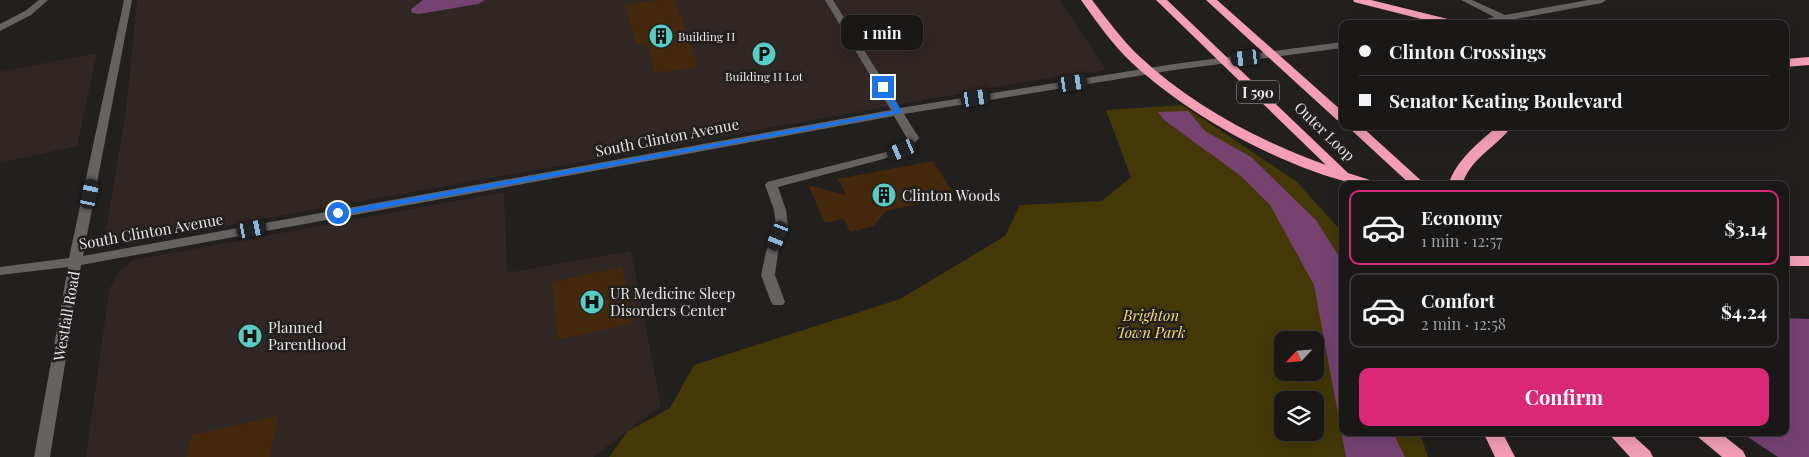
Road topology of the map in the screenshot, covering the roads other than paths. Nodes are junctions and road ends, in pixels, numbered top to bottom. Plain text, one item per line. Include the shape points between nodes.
1 (44, 0) edge
2 (128, 0) edge
3 (828, 0) edge
4 (1086, 0) edge
5 (1161, 0) edge
6 (1211, 0) edge
7 (1358, 0) edge
8 (1465, 0) edge
9 (1602, 0) edge
10 (1503, 18) junction
11 (1437, 20) edge
12 (1493, 20) edge
13 (0, 28) edge
14 (1339, 44) edge
15 (1809, 61) edge
16 (1789, 63) edge
17 (899, 112) junction
18 (1339, 114) edge
19 (1357, 130) edge
20 (1501, 130) edge
21 (1456, 179) edge
22 (1351, 181) edge
23 (1359, 181) edge
24 (1415, 181) edge
25 (1809, 261) edge
26 (75, 262) junction
27 (1789, 262) edge
28 (0, 271) edge
29 (778, 302) dead end
30 (1494, 436) edge
31 (1620, 436) edge
32 (1710, 436) edge
33 (42, 457) edge
34 (1505, 457) edge
35 (1643, 457) edge
36 (1736, 457) edge

1 - 13 street
2 - 26 street, Westfall Road
3 - 17 street
4 - 23 highway via 1142,66 1185,99 1292,158
5 - 22 highway, Outer Loop / I 590
6 - 18 highway, Outer Loop / I 590
7 - 11 highway
8 - 10 street
9 - 10 street
10 - 12 street
14 - 17 street, South Clinton Avenue via 1174,67
15 - 16 highway
17 - 26 street, South Clinton Avenue
17 - 29 street via 913,138 902,150 771,185 782,226 768,275
19 - 24 highway, Outer Loop
20 - 21 highway via 1483,146
25 - 27 highway
26 - 28 street, South Clinton Avenue
26 - 33 street, Westfall Road
30 - 34 highway
31 - 35 highway
32 - 36 highway

